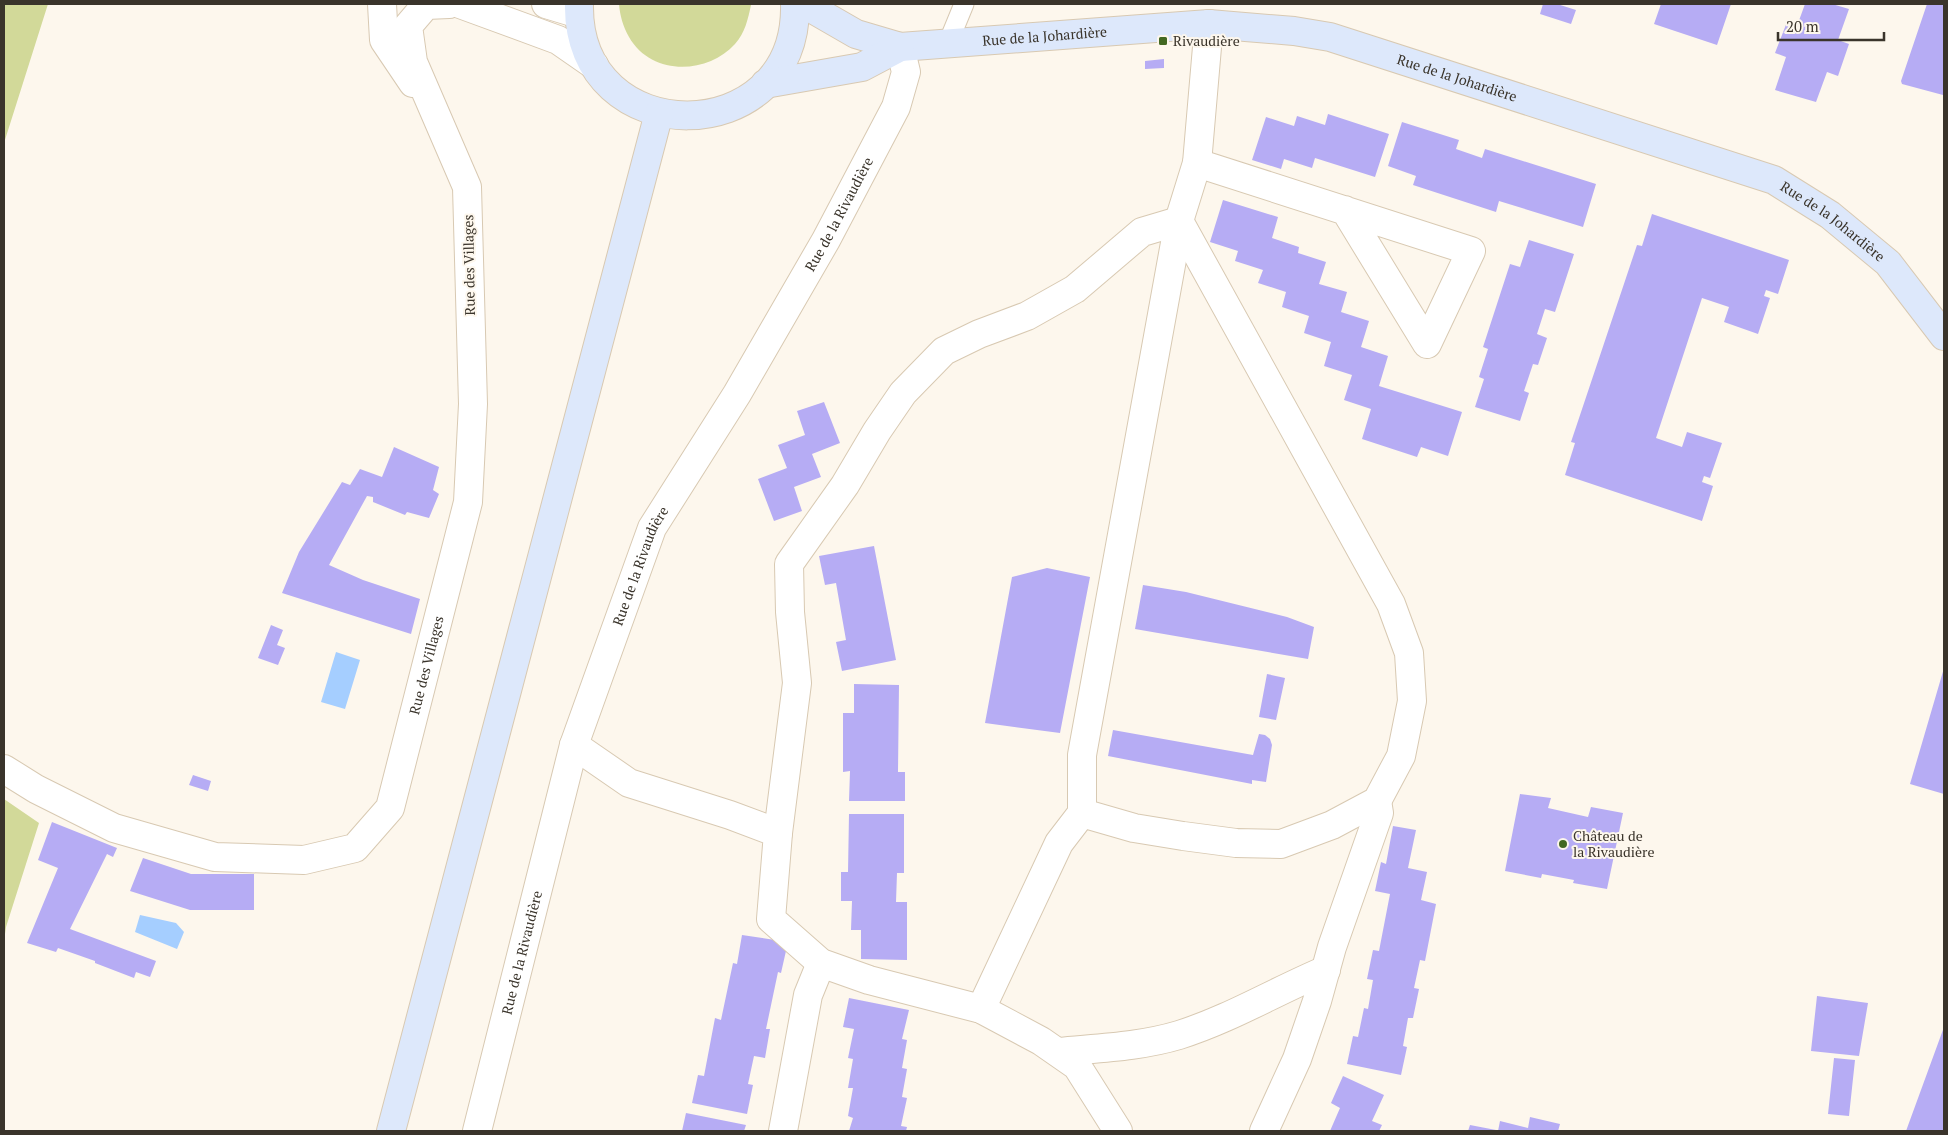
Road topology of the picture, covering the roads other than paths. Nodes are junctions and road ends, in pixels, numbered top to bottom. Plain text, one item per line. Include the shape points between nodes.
1 (382, 4) edge
2 (449, 4) edge
3 (460, 4) edge
4 (546, 4) edge
5 (795, 4) edge
6 (804, 4) edge
7 (960, 6) edge
8 (579, 9) edge
9 (1209, 24) junction
10 (948, 43) junction
11 (900, 47) junction
12 (594, 65) junction
13 (764, 84) junction
14 (432, 105) junction
15 (659, 113) junction
16 (1197, 163) junction
17 (1345, 210) junction
18 (1179, 221) junction
19 (1944, 336) edge
20 (574, 745) junction
21 (4, 769) edge
22 (1377, 801) junction
23 (1082, 814) junction
24 (778, 833) junction
25 (821, 963) junction
26 (1326, 970) junction
27 (981, 1009) junction
28 (1058, 1052) junction
29 (391, 1131) edge
30 (477, 1131) edge
31 (783, 1131) edge
32 (1118, 1131) edge
33 (1264, 1131) edge

1 - 14 street via 384,40 411,81
2 - 14 street, Rue des Villages via 426,5 408,26 413,62
3 - 12 street via 558,40
4 - 8 street
5 - 13 main road via 792,35 786,53
6 - 11 main road, Rue de la Johardière via 856,34
7 - 10 lane
8 - 12 main road via 583,40
9 - 10 main road, Rue de la Johardière
9 - 16 street
9 - 19 main road, Rue de la Johardière via 1330,37 1774,180 1830,215 1888,263
10 - 11 main road, Rue de la Johardière
11 - 13 main road, Rue de la Johardière via 862,67
11 - 20 street, Rue de la Rivaudière via 906,72 896,107 826,240 747,377 652,528
12 - 15 main road via 622,95
13 - 15 main road via 747,98 705,115 682,117
14 - 21 street, Rue des Villages via 467,187 472,404 468,502 390,808 355,848 304,860 215,857 114,828 36,790
15 - 29 main road
16 - 17 street
16 - 18 street
17 - 17 street via 1360,235 1427,344 1471,251
18 - 22 street via 1391,604 1409,653 1412,701 1401,756
18 - 23 street via 1082,754
18 - 24 street via 1142,232 1075,289 1027,316 944,351 903,393 789,564 797,683
20 - 24 street via 629,783
20 - 30 street, Rue de la Rivaudière
22 - 23 street via 1332,824 1281,844 1236,843 1183,836 1134,828
22 - 26 street via 1379,813
23 - 27 street via 1059,843
24 - 25 street via 771,919
25 - 27 street via 869,980
25 - 31 street via 808,995
26 - 28 street via 1214,1023 1178,1035 1132,1046
26 - 33 street via 1297,1059
27 - 28 street
28 - 32 street via 1077,1066

